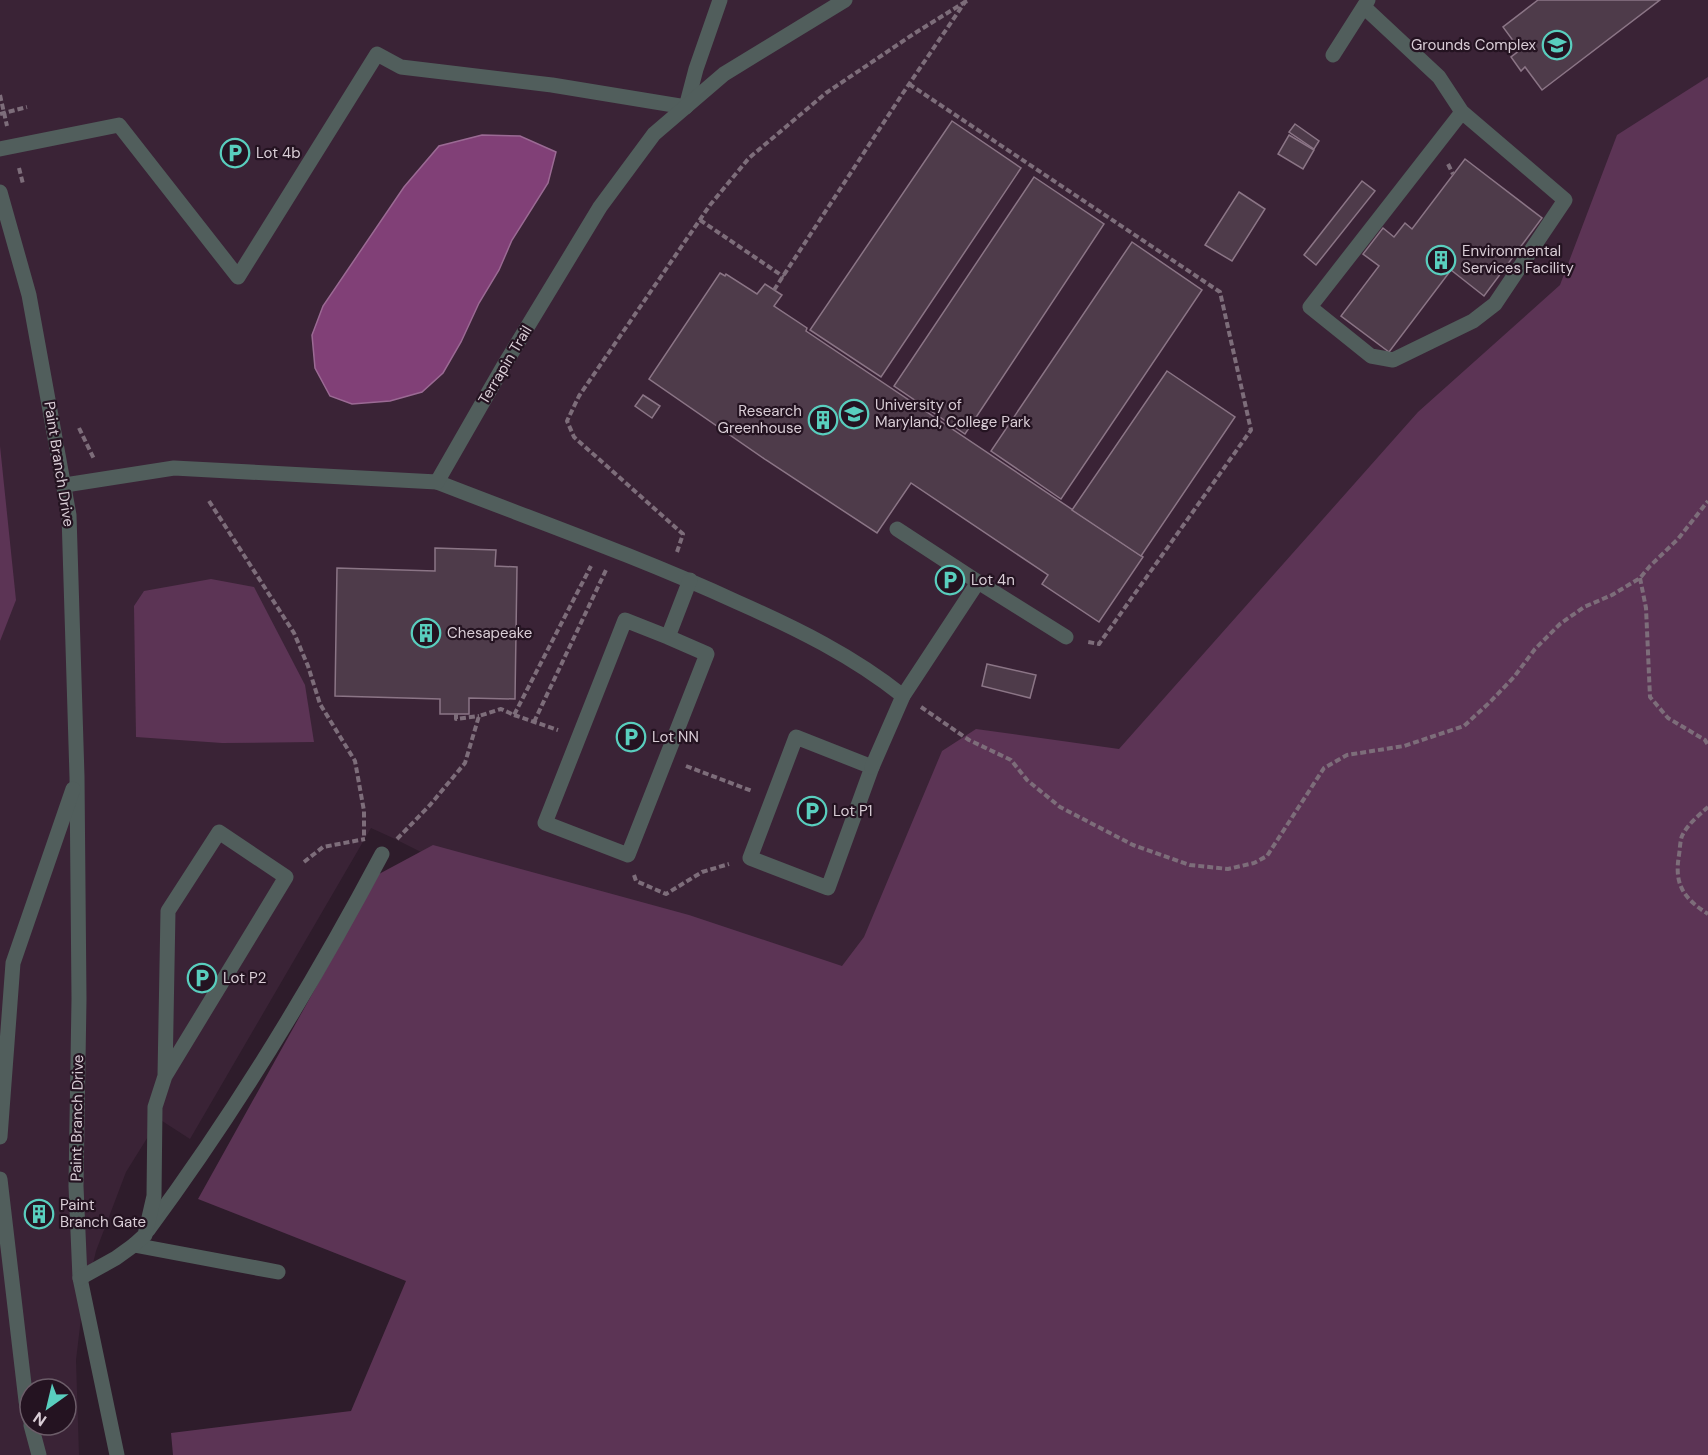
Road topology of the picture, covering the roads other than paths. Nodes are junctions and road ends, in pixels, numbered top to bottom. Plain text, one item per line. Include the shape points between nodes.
1 (720, 0) edge
2 (845, 0) edge
3 (1366, 3) edge
4 (1333, 56) dead end
5 (686, 107) junction
6 (1462, 112) junction
7 (0, 149) edge
8 (0, 192) edge
9 (437, 482) junction
10 (65, 485) junction
11 (897, 529) dead end
12 (690, 580) junction
13 (978, 582) junction
14 (668, 638) junction
15 (1066, 638) road end
16 (903, 696) junction
17 (872, 767) junction
18 (77, 777) junction
19 (382, 854) road end
20 (165, 1076) junction
21 (0, 1137) edge
22 (0, 1179) edge
23 (139, 1240) junction
24 (278, 1272) dead end
25 (80, 1278) junction
26 (23, 1377) edge
27 (34, 1437) edge
28 (39, 1455) edge
29 (117, 1455) edge

1 - 5 street
2 - 5 street, Terrapin Trail via 724,74
3 - 4 street
3 - 6 street via 1439,77
5 - 7 street via 552,85 401,67 377,54 238,277 119,125
5 - 9 street, Terrapin Trail via 654,134 600,207
6 - 6 street via 1310,307 1371,356 1393,360 1473,321 1495,304 1565,200
8 - 10 street, Paint Branch Drive via 28,295
9 - 10 street via 174,468
9 - 12 street
10 - 18 street, Paint Branch Drive
11 - 13 street
12 - 14 street
12 - 16 street via 808,634 880,677
13 - 15 street
13 - 16 street
14 - 14 street via 625,620 545,822 628,855 707,654
16 - 17 street
17 - 17 street via 796,737 750,858 828,888
18 - 21 street, Paint Branch Drive via 13,963
18 - 25 street, Paint Branch Drive via 76,1186
19 - 23 street via 292,1012 214,1137
20 - 20 street via 286,877 219,832 168,911
20 - 23 street via 155,1107 154,1196
22 - 26 street
23 - 24 street
23 - 25 street
25 - 29 street, Paint Branch Drive
27 - 28 street

